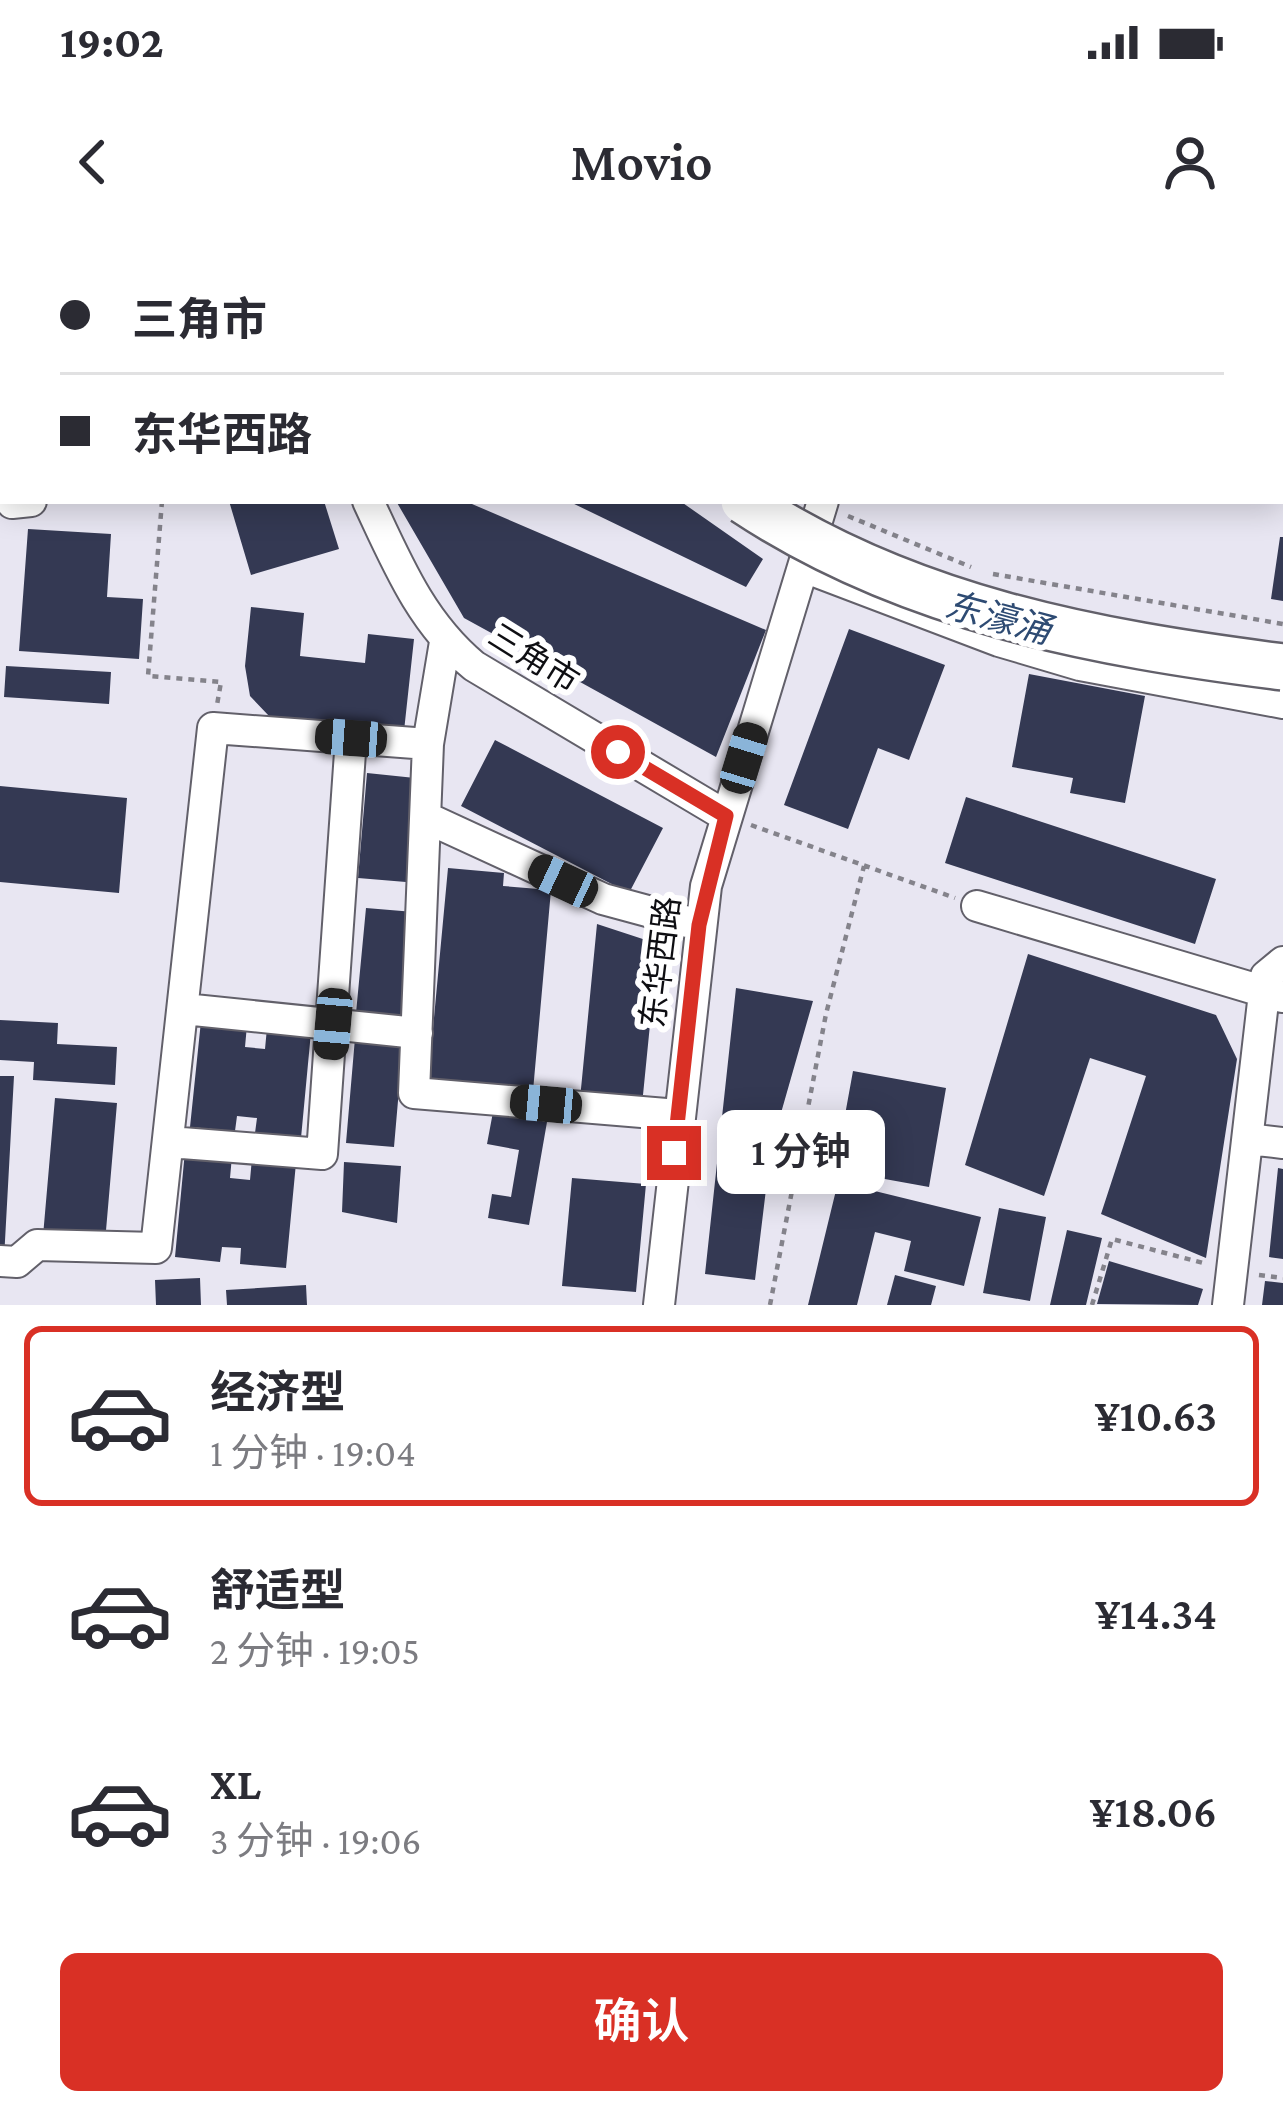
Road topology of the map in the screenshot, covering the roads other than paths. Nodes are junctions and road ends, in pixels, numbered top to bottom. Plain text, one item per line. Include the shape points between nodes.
1 (369, 504) edge
2 (751, 504) edge
3 (823, 504) edge
4 (804, 567) junction
5 (445, 642) junction
6 (1283, 666) edge
7 (1283, 703) edge
8 (351, 738) junction
9 (428, 744) junction
10 (726, 816) junction
11 (427, 818) junction
12 (977, 906) road end
13 (699, 925) junction
14 (1283, 962) edge
15 (1274, 997) edge
16 (184, 1010) junction
17 (333, 1024) junction
18 (417, 1033) junction
19 (678, 1115) junction
20 (1248, 1139) junction
21 (169, 1142) junction
22 (1283, 1142) edge
23 (0, 1261) edge
24 (659, 1305) edge
25 (1228, 1305) edge

1 - 5 street, 三角市 via 423,615
2 - 6 highway, bridge via 835,554 953,600
3 - 4 street, 东华西路
4 - 7 street via 1080,664
4 - 10 street, 东华西路
5 - 9 street
5 - 10 street, 三角市
8 - 9 street
8 - 16 street via 213,728
8 - 17 street
9 - 11 street
10 - 13 street, 东华西路
11 - 13 street via 604,899
11 - 18 street
12 - 15 street
13 - 19 street, 东华西路
14 - 15 street via 1266,976
15 - 20 street
16 - 17 street
16 - 21 street
17 - 18 street
17 - 21 street via 322,1154
18 - 19 street via 414,1094
19 - 24 street, 东华西路
20 - 22 street
20 - 25 street
21 - 23 street via 156,1248 37,1244 17,1262

